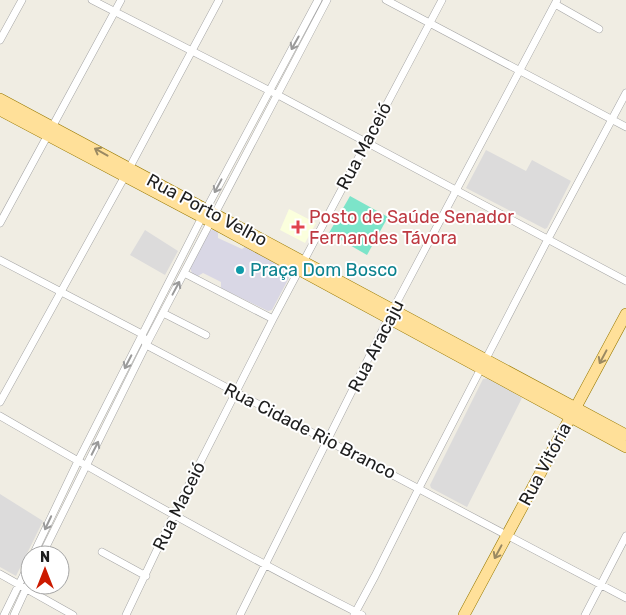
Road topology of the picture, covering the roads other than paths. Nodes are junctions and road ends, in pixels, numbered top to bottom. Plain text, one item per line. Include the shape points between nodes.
1 (22, 0) edge
2 (92, 0) edge
3 (121, 0) edge
4 (219, 0) edge
5 (318, 0) edge
6 (327, 0) edge
7 (386, 0) edge
8 (442, 0) edge
9 (556, 2) edge
10 (115, 12) junction
11 (312, 19) junction
12 (430, 22) junction
13 (600, 29) dead end
14 (0, 40) edge
15 (191, 52) junction
16 (520, 70) junction
17 (268, 90) junction
18 (626, 93) edge
19 (276, 94) junction
20 (0, 99) edge
21 (0, 110) edge
22 (254, 117) junction
23 (612, 120) junction
24 (262, 122) junction
25 (626, 127) edge
26 (50, 130) junction
27 (365, 142) junction
28 (127, 172) junction
29 (456, 190) junction
30 (208, 215) junction
31 (0, 223) edge
32 (548, 239) junction
33 (0, 260) edge
34 (301, 265) junction
35 (184, 274) junction
36 (626, 281) edge
37 (59, 292) junction
38 (163, 313) junction
39 (392, 314) junction
40 (626, 314) edge
41 (273, 319) junction
42 (142, 334) junction
43 (206, 335) dead end
44 (146, 345) junction
45 (483, 363) junction
46 (235, 393) junction
47 (0, 402) edge
48 (573, 412) junction
49 (0, 417) edge
50 (604, 429) junction
51 (626, 435) edge
52 (328, 441) junction
53 (626, 447) edge
54 (78, 461) junction
55 (86, 466) junction
56 (418, 488) junction
57 (55, 508) junction
58 (63, 512) junction
59 (174, 514) junction
60 (508, 535) junction
61 (626, 536) edge
62 (38, 545) edge
63 (47, 545) edge
64 (102, 552) dead end
65 (265, 565) junction
66 (0, 574) edge
67 (146, 576) junction
68 (601, 584) junction
69 (20, 586) edge
70 (20, 590) edge
71 (20, 594) edge
72 (37, 595) edge
73 (626, 598) edge
74 (357, 614) edge
75 (4, 615) edge
76 (14, 615) edge
77 (73, 615) edge
78 (126, 615) edge
79 (240, 615) edge
80 (464, 615) edge
81 (585, 615) edge

1 - 14 street
2 - 10 street
3 - 10 street
4 - 15 street
5 - 11 street
6 - 11 street
7 - 12 street
8 - 12 street, Rua Maceió
9 - 13 street
9 - 16 street, Rua Aracaju
10 - 15 street
10 - 26 street
11 -> 17 street
11 - 19 street
12 - 16 street
12 - 27 street, Rua Maceió
15 - 17 street
15 - 28 street
16 - 23 street
16 - 29 street, Rua Aracaju
17 - 19 street
17 - 22 street
18 - 23 street
19 - 24 street
19 - 27 street
20 - 26 main road, Rua Porto Velho
21 - 26 main road, Rua Porto Velho
22 - 24 street
22 -> 30 street
23 - 25 street
23 - 32 street
24 - 30 street
26 - 28 main road, Rua Porto Velho
26 - 31 street
27 - 29 street
27 - 34 street, Rua Maceió
28 - 30 main road, Rua Porto Velho
28 - 37 street
29 - 32 street
29 - 39 street, Rua Aracaju
30 - 34 main road, Rua Porto Velho
30 - 35 street
30 - 42 street
32 - 36 street
32 - 45 street
33 - 37 street
34 - 39 main road, Rua Porto Velho
34 - 41 street, Rua Maceió
38 -> 35 street
35 - 41 street
37 - 42 street
37 - 47 street
38 - 43 street
38 - 44 street
39 - 45 main road, Rua Porto Velho
39 - 52 street, Rua Aracaju
40 -> 48 main road, Rua Vitória
41 - 46 street, Rua Maceió
42 - 44 street
42 -> 54 street
44 - 46 street, Rua Cidade Rio Branco
55 -> 44 street
45 - 48 main road, Rua Porto Velho
45 - 56 street
46 - 52 street, Rua Cidade Rio Branco
46 - 59 street, Rua Maceió
48 - 50 main road, Rua Porto Velho
48 - 60 main road, Rua Vitória
49 - 54 street
50 - 51 main road, Rua Porto Velho
50 - 53 main road, Rua Porto Velho
52 - 56 street, Rua Cidade Rio Branco
52 - 65 street, Rua Aracaju
54 - 55 street
54 - 57 street
55 - 58 street
55 - 59 street
56 - 60 street, Rua Cidade Rio Branco
56 - 74 street
57 - 58 street
57 -> 62 street
58 - 63 street
59 - 65 street
59 - 67 street, Rua Maceió
60 - 68 street, Rua Cidade Rio Branco
60 -> 80 main road, Rua Vitória
61 - 68 street
64 - 67 street
65 - 74 street
65 - 79 street, Rua Aracaju
66 - 69 street
67 - 78 street, Rua Maceió
68 - 73 street, Rua Cidade Rio Branco
68 - 81 street
70 - 75 street
71 - 76 street
72 - 77 street

